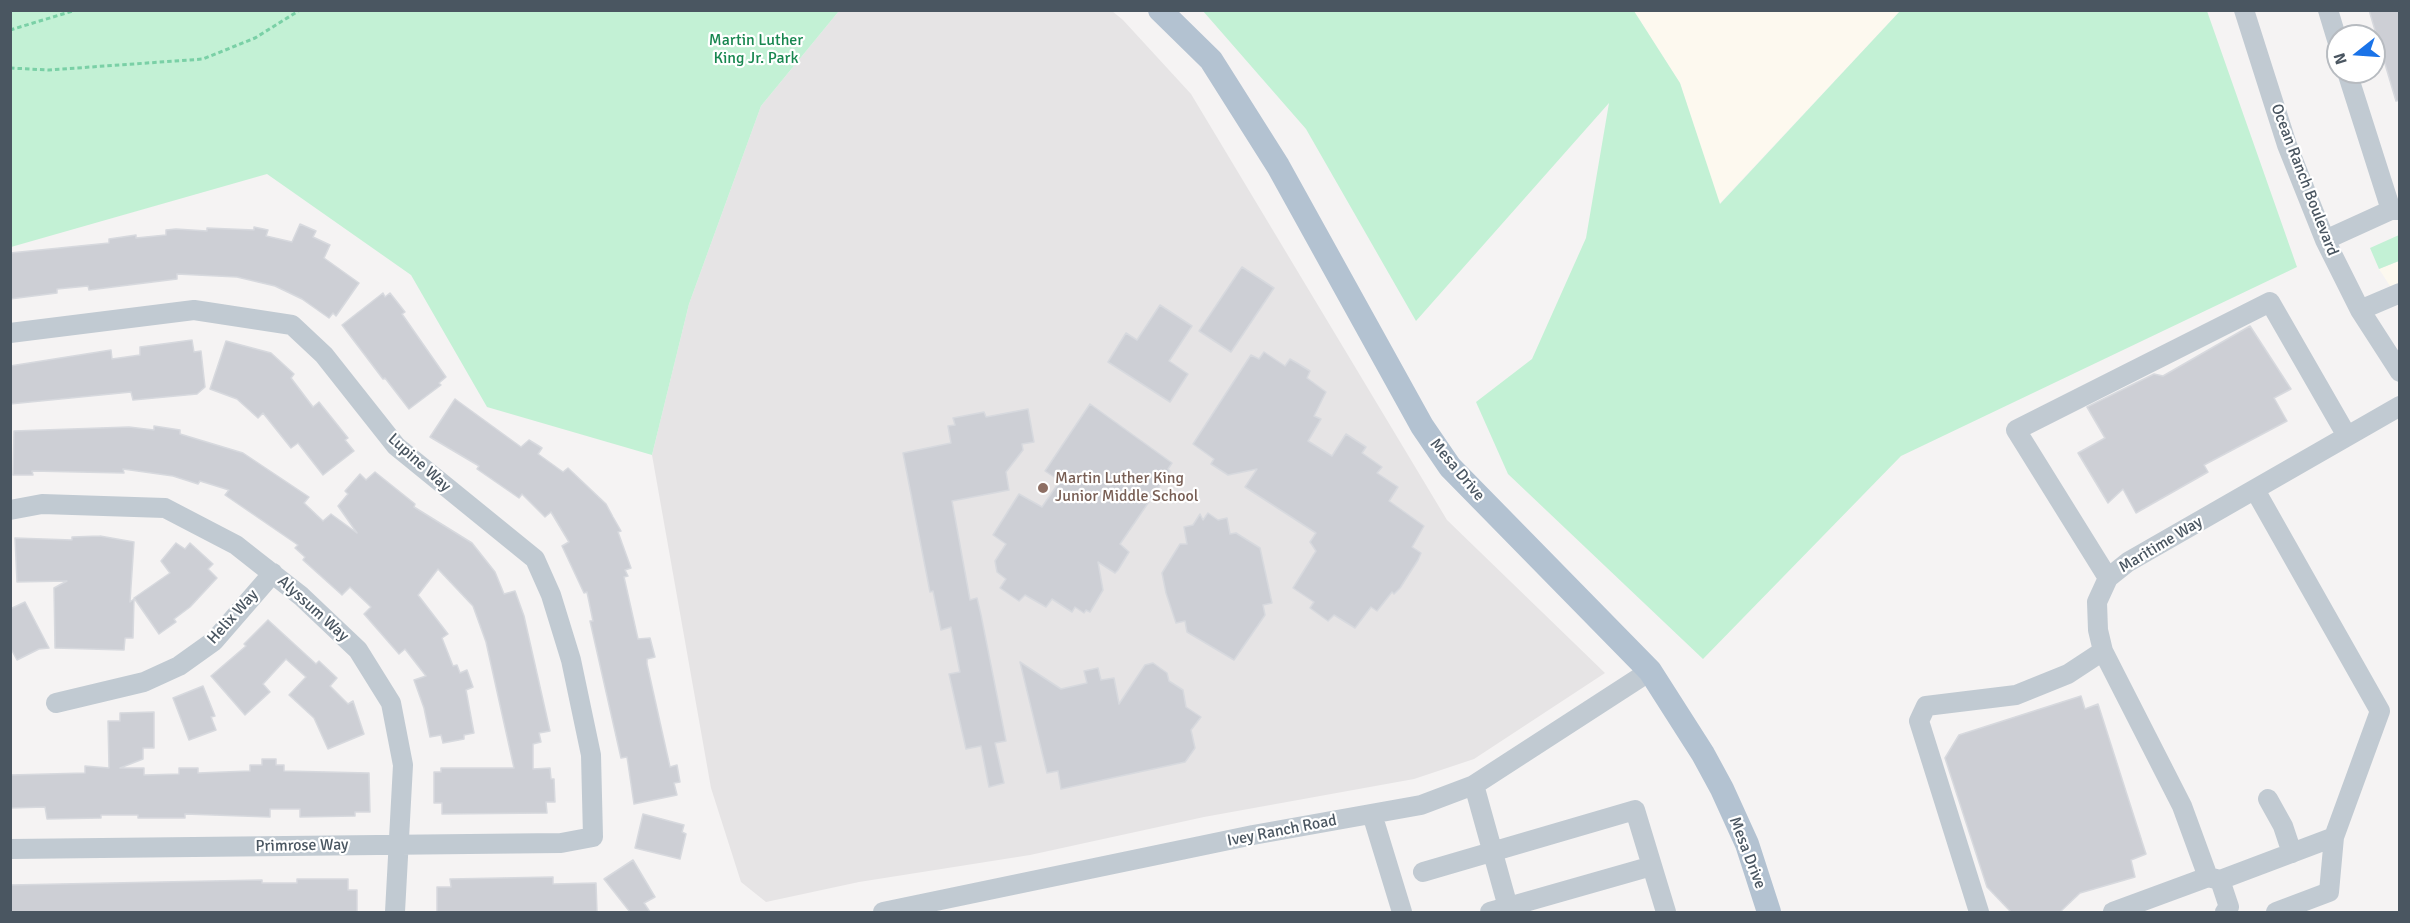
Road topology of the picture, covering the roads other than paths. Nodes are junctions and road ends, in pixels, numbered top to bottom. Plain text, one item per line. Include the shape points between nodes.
1 (1160, 10) edge
2 (2244, 10) edge
3 (2351, 84) edge
4 (2395, 210) edge
5 (2325, 240) junction
6 (2400, 293) edge
7 (2360, 310) junction
8 (10, 333) edge
9 (2400, 372) edge
10 (2400, 406) edge
11 (2347, 436) junction
12 (2254, 490) junction
13 (10, 510) edge
14 (273, 573) junction
15 (2108, 578) junction
16 (2103, 651) junction
17 (1650, 671) junction
18 (56, 703) dead end
19 (1474, 785) junction
20 (2268, 799) dead end
21 (1372, 814) junction
22 (594, 837) joint
23 (2334, 837) junction
24 (398, 844) junction
25 (10, 849) edge
26 (1492, 852) junction
27 (2292, 853) junction
28 (1652, 866) junction
29 (1423, 872) dead end
30 (2214, 878) junction
31 (1499, 910) edge
32 (2232, 911) edge
33 (395, 912) edge
34 (883, 912) edge
35 (1402, 912) edge
36 (1666, 912) edge
37 (1769, 912) edge
38 (1979, 912) edge
39 (2113, 912) edge
40 (2276, 912) edge

1 - 17 main road, Mesa Drive via 1211,60 1278,166 1422,426 1450,467
2 - 5 street, Ocean Ranch Boulevard via 2287,145
3 - 4 street
4 - 5 street
5 - 7 street, Ocean Ranch Boulevard
6 - 7 street
7 - 9 street, Ocean Ranch Boulevard
8 - 22 street, Lupine Way via 194,310 292,326 324,355 396,446 535,559 551,595 570,660 591,755
10 - 11 street, Maritime Way
11 - 12 street, Maritime Way
11 - 15 street via 2270,302 2016,430
12 - 15 street, Maritime Way via 2128,562
12 - 23 street via 2380,711
13 - 14 street, Alyssum Way via 42,504 165,508 236,546
14 - 18 street, Helix Way via 214,641 179,666 144,682
14 - 24 street, Alyssum Way via 358,650 391,703 403,765
15 - 16 street, Maritime Way via 2097,602
16 - 30 street, Maritime Way
16 - 38 street via 2068,674 2016,695 1926,706 1919,721
17 - 19 street, Ivey Ranch Road
17 - 37 main road, Mesa Drive via 1722,789 1747,844
19 - 21 street, Ivey Ranch Road via 1421,805
19 - 26 street
20 - 27 street
21 - 34 street, Ivey Ranch Road
21 - 35 street
22 - 24 street, Primrose Way via 561,843
23 - 27 street
23 - 40 street via 2329,892
24 - 25 street, Primrose Way
24 - 33 street, Alyssum Way
26 - 28 street via 1635,810
26 - 29 street
26 - 31 street
27 - 30 street
28 - 31 street
28 - 36 street
30 - 32 street, Maritime Way
30 - 39 street

